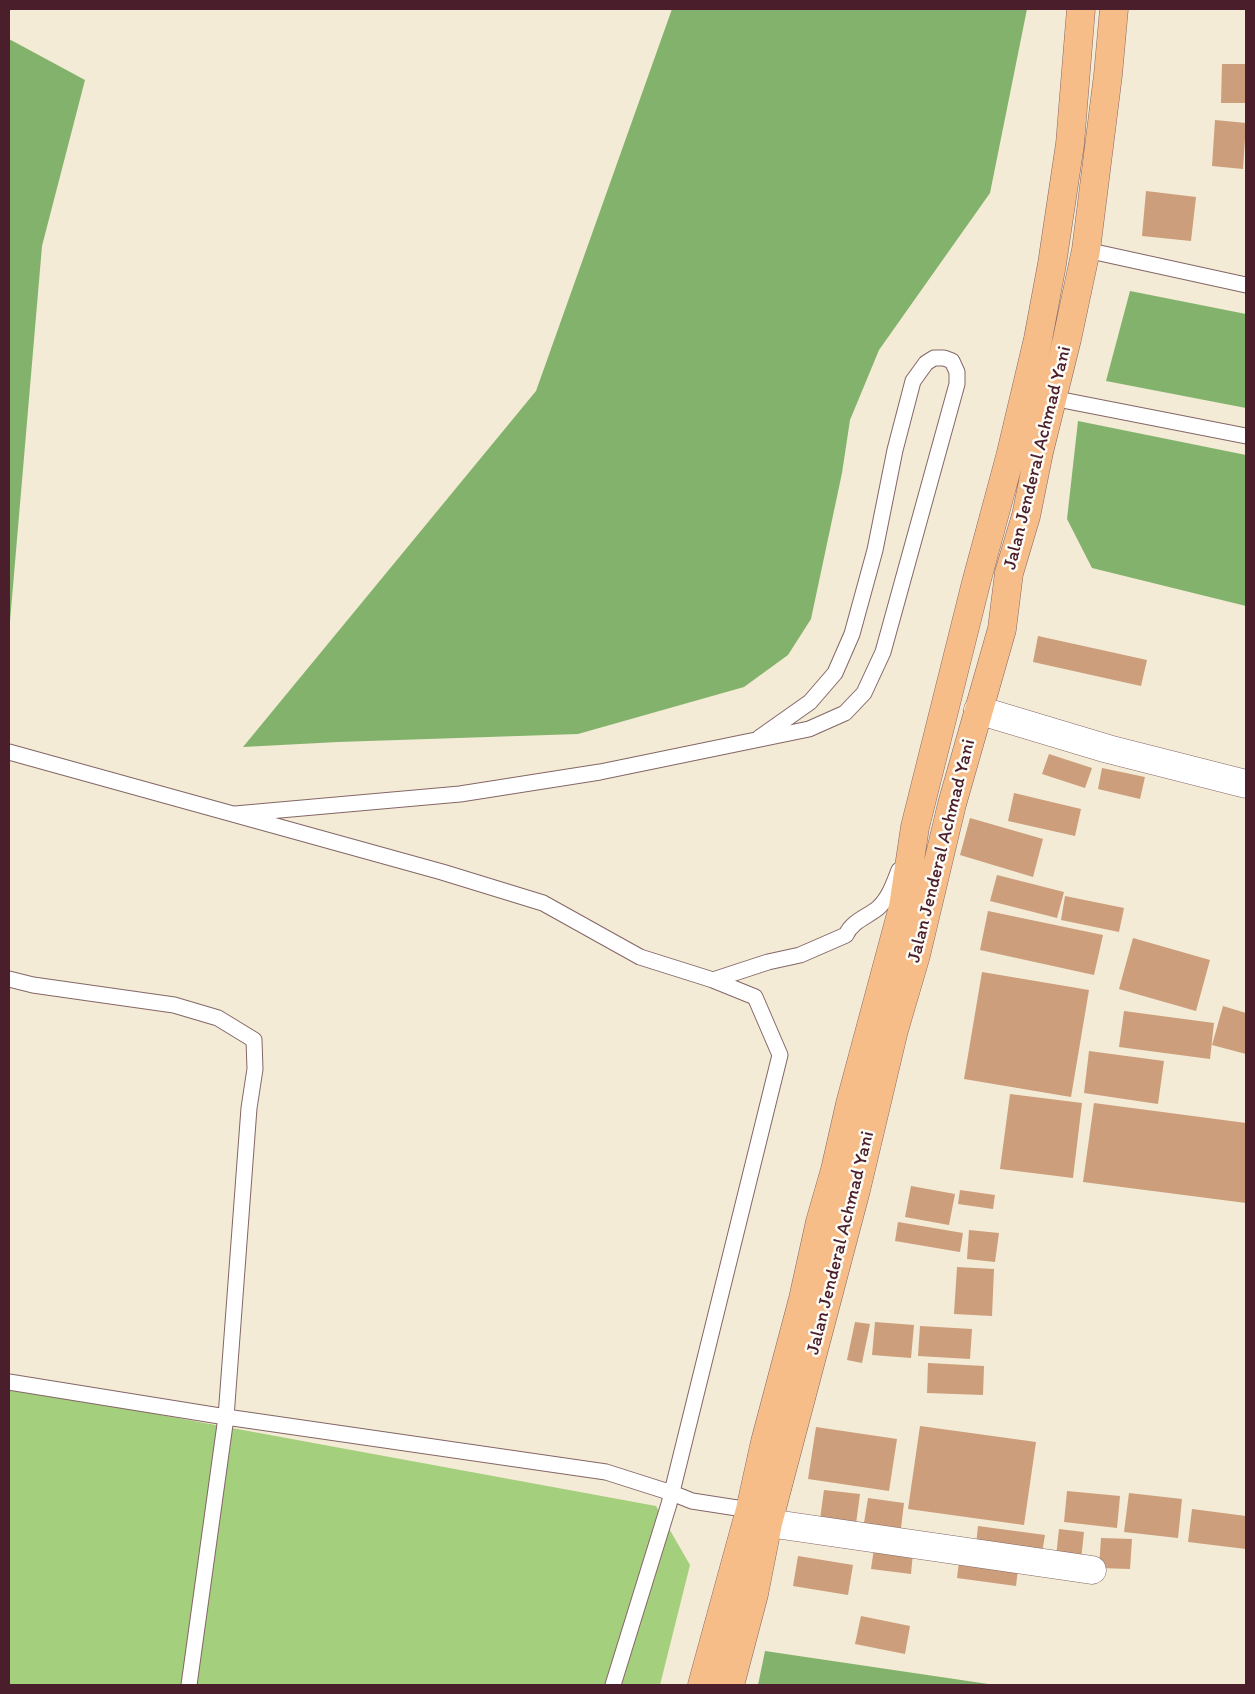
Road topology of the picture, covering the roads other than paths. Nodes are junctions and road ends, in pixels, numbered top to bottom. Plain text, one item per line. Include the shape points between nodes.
1 (1081, 9) edge
2 (1114, 9) edge
3 (1086, 250) junction
4 (1246, 285) edge
5 (1052, 398) junction
6 (1246, 436) edge
7 (978, 710) junction
8 (759, 738) junction
9 (9, 752) edge
10 (1246, 784) edge
11 (235, 814) junction
12 (915, 826) junction
13 (9, 979) edge
14 (713, 980) junction
15 (9, 1382) edge
16 (226, 1417) junction
17 (672, 1493) junction
18 (759, 1517) junction
19 (1092, 1570) dead end
20 (189, 1685) edge
21 (613, 1685) edge
22 (702, 1685) edge
23 (730, 1685) edge

1 - 12 highway, Jalan Jenderal Achmad Yani via 1070,144 1038,339
2 - 3 highway, Jalan Jenderal Achmad Yani
3 - 4 lane
3 - 5 highway, Jalan Jenderal Achmad Yani
5 - 6 lane
5 - 7 highway, Jalan Jenderal Achmad Yani via 1026,516 1009,573 1002,628
7 - 10 street
7 - 18 highway, Jalan Jenderal Achmad Yani via 894,1030 856,1190
8 - 8 lane via 810,702 835,673 852,634 876,550 895,450 913,381 926,363 934,358 952,361 957,372 957,384 883,652 864,693 845,714 809,728
8 - 11 lane via 600,772 460,794
9 - 11 lane
11 - 14 lane via 543,903 640,957
12 - 14 lane via 891,890 879,907 849,927 846,935 800,955
12 - 18 highway, Jalan Jenderal Achmad Yani via 903,907 765,1442
13 - 16 lane via 174,1005 218,1018 254,1040 255,1069 249,1108
14 - 17 lane via 755,997 780,1056
15 - 16 lane
16 - 17 lane via 606,1472
16 - 20 lane
17 - 18 lane
17 - 21 lane
18 - 19 street
18 - 22 highway, Jalan Jenderal Achmad Yani
18 - 23 highway, Jalan Jenderal Achmad Yani via 754,1594

